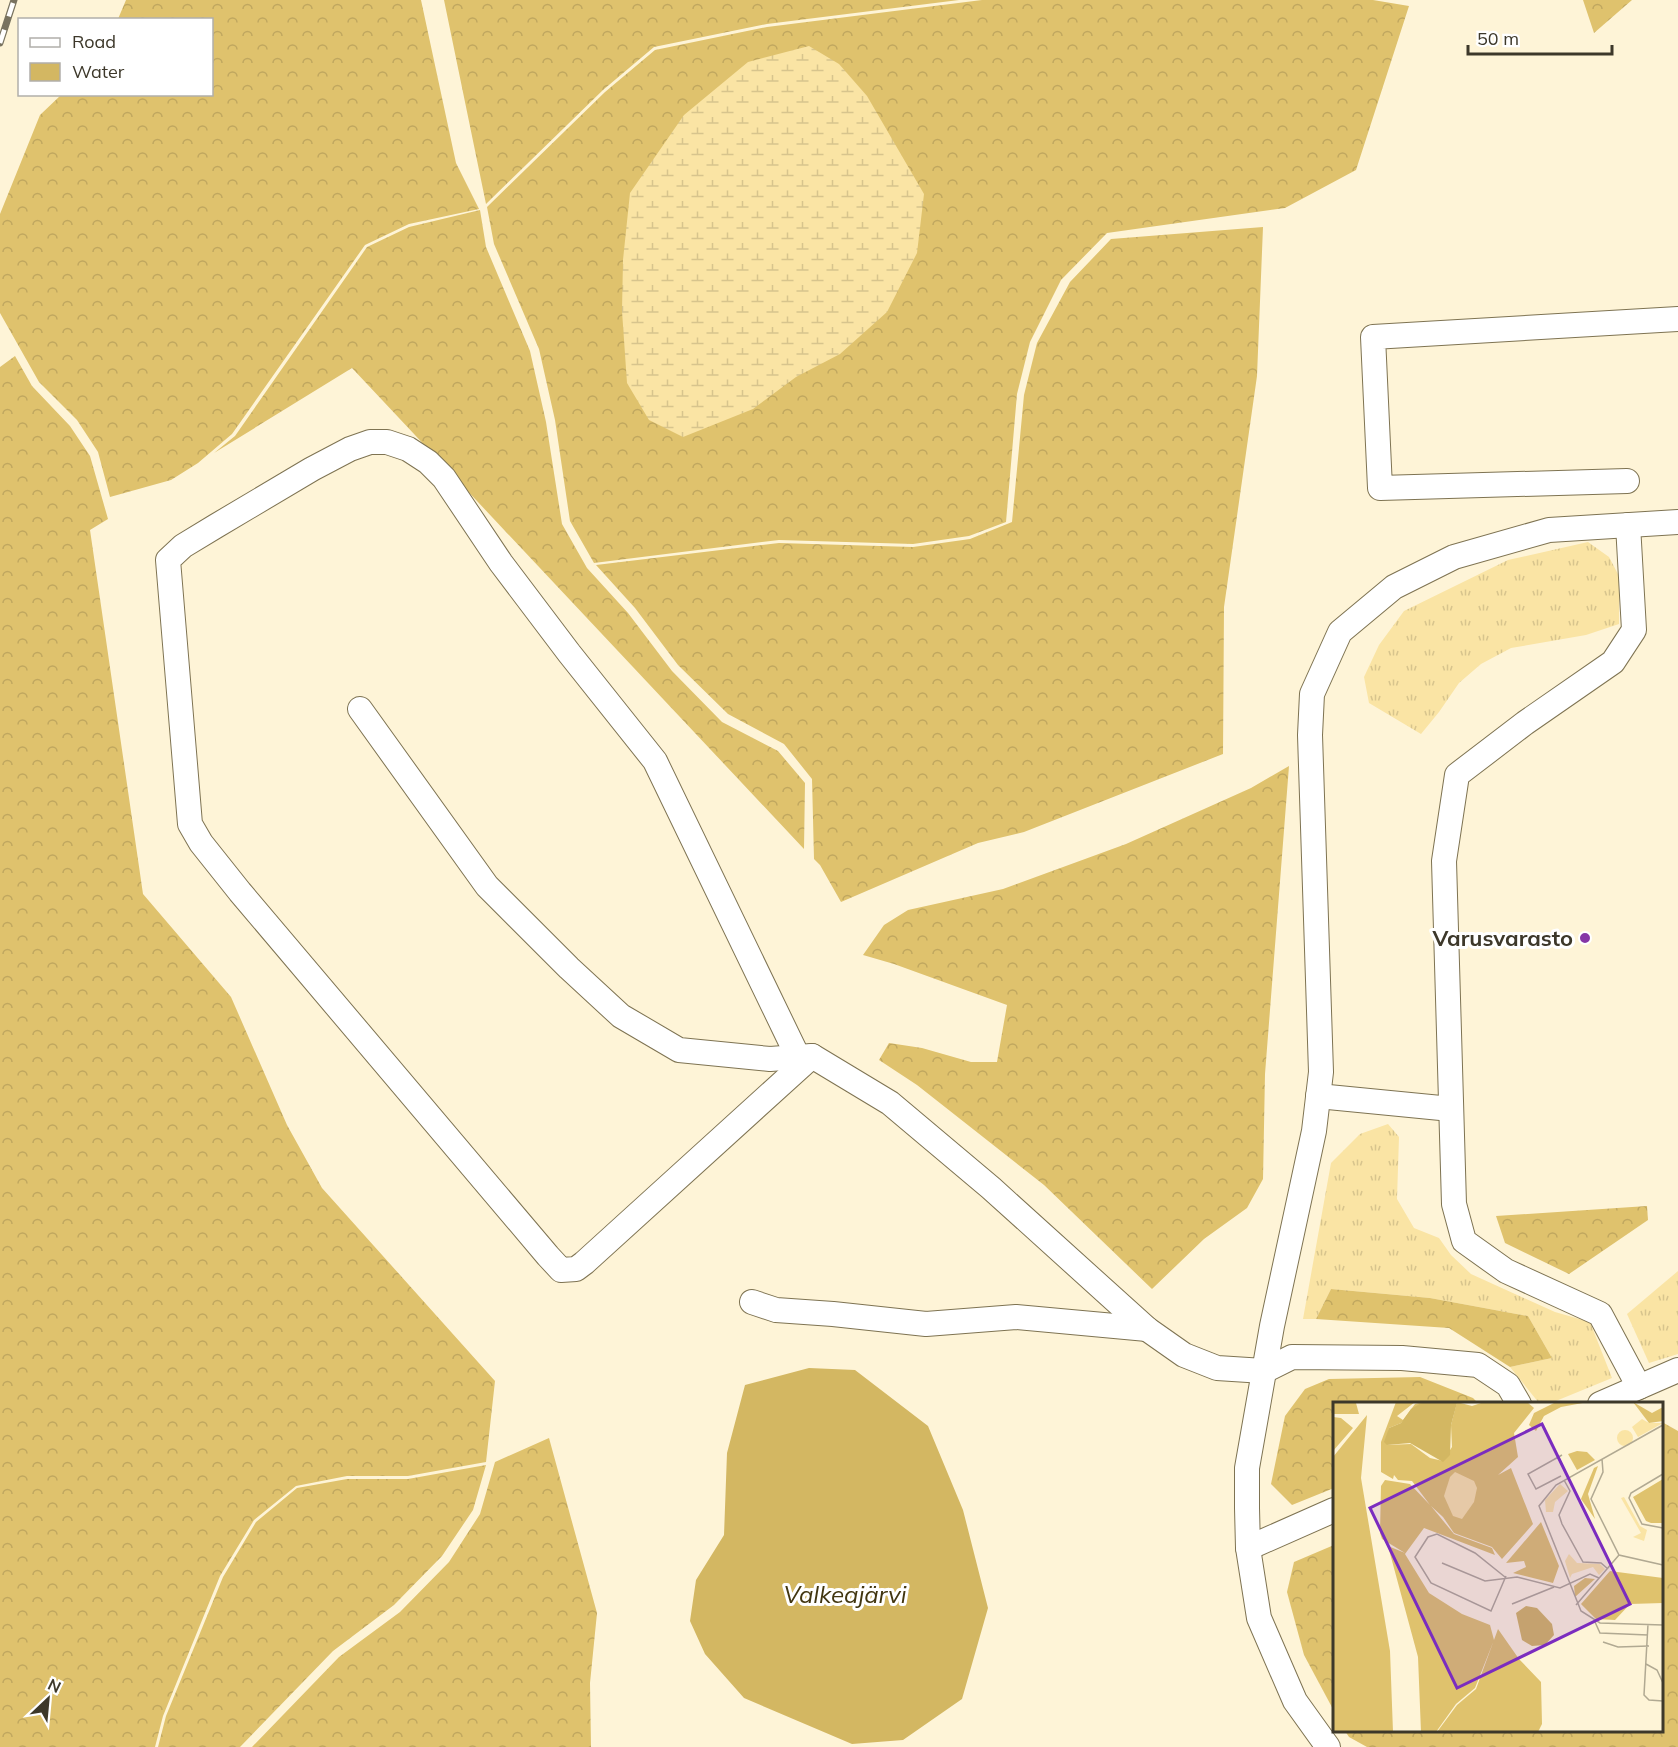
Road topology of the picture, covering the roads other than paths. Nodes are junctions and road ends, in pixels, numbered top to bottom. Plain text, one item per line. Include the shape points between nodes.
1 (1678, 320) edge
2 (1627, 481) dead end
3 (1678, 522) edge
4 (1628, 525) junction
5 (360, 709) dead end
6 (805, 1056) junction
7 (1318, 1096) junction
8 (1451, 1109) junction
9 (752, 1302) dead end
10 (1147, 1329) junction
11 (1678, 1370) edge
12 (1264, 1371) junction
13 (1639, 1387) junction
14 (1518, 1402) edge
15 (1605, 1402) edge
16 (1333, 1511) edge
17 (1248, 1548) junction
18 (1328, 1747) edge

1 - 2 street via 1373,337 1380,488
3 - 4 street
4 - 7 street via 1549,530 1454,557 1394,586 1340,632 1312,694 1310,735 1321,1072
4 - 8 street via 1634,630 1613,662 1524,723 1457,776 1444,861
5 - 6 street via 487,886 621,1016 679,1050 770,1059
6 - 6 street via 584,1263 576,1269 561,1270 240,892 190,824 168,560 183,546 350,449 370,442 387,442 428,462 444,478 501,563 569,653 655,761
6 - 10 street via 890,1103
7 - 8 street
7 - 12 street
8 - 13 street via 1454,1204 1464,1241 1506,1271 1600,1314
9 - 10 street via 776,1310 926,1324 1016,1317
10 - 12 street via 1184,1355 1216,1368
11 - 13 street
12 - 14 street via 1292,1357 1478,1365 1508,1385
12 - 17 street via 1247,1468
13 - 15 street
16 - 17 street
17 - 18 street via 1259,1618 1295,1701

